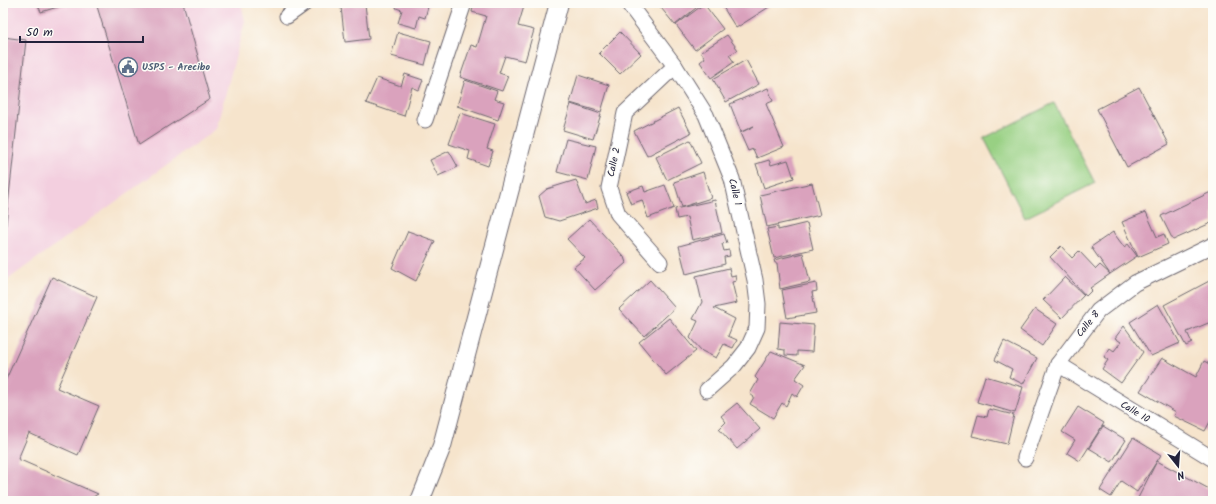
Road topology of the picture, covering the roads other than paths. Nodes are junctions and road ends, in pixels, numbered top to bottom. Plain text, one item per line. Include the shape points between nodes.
1 (305, 3) edge
2 (464, 3) edge
3 (559, 3) edge
4 (628, 3) edge
5 (287, 16) dead end
6 (675, 66) junction
7 (425, 120) dead end
8 (1213, 245) edge
9 (660, 262) dead end
10 (1058, 364) junction
11 (707, 390) dead end
12 (1025, 458) dead end
13 (1213, 459) edge
14 (420, 501) edge

1 - 5 street
2 - 7 street
3 - 14 street via 442,446
4 - 6 street, Calle 1
6 - 9 street, Calle 2 via 625,113 608,188 618,214
6 - 11 street, Calle 1 via 706,115 732,180 758,304 757,328 748,348 734,366
8 - 10 street, Calle 8 via 1135,283 1098,311
10 - 12 street, Calle 8
10 - 13 street, Calle 10

